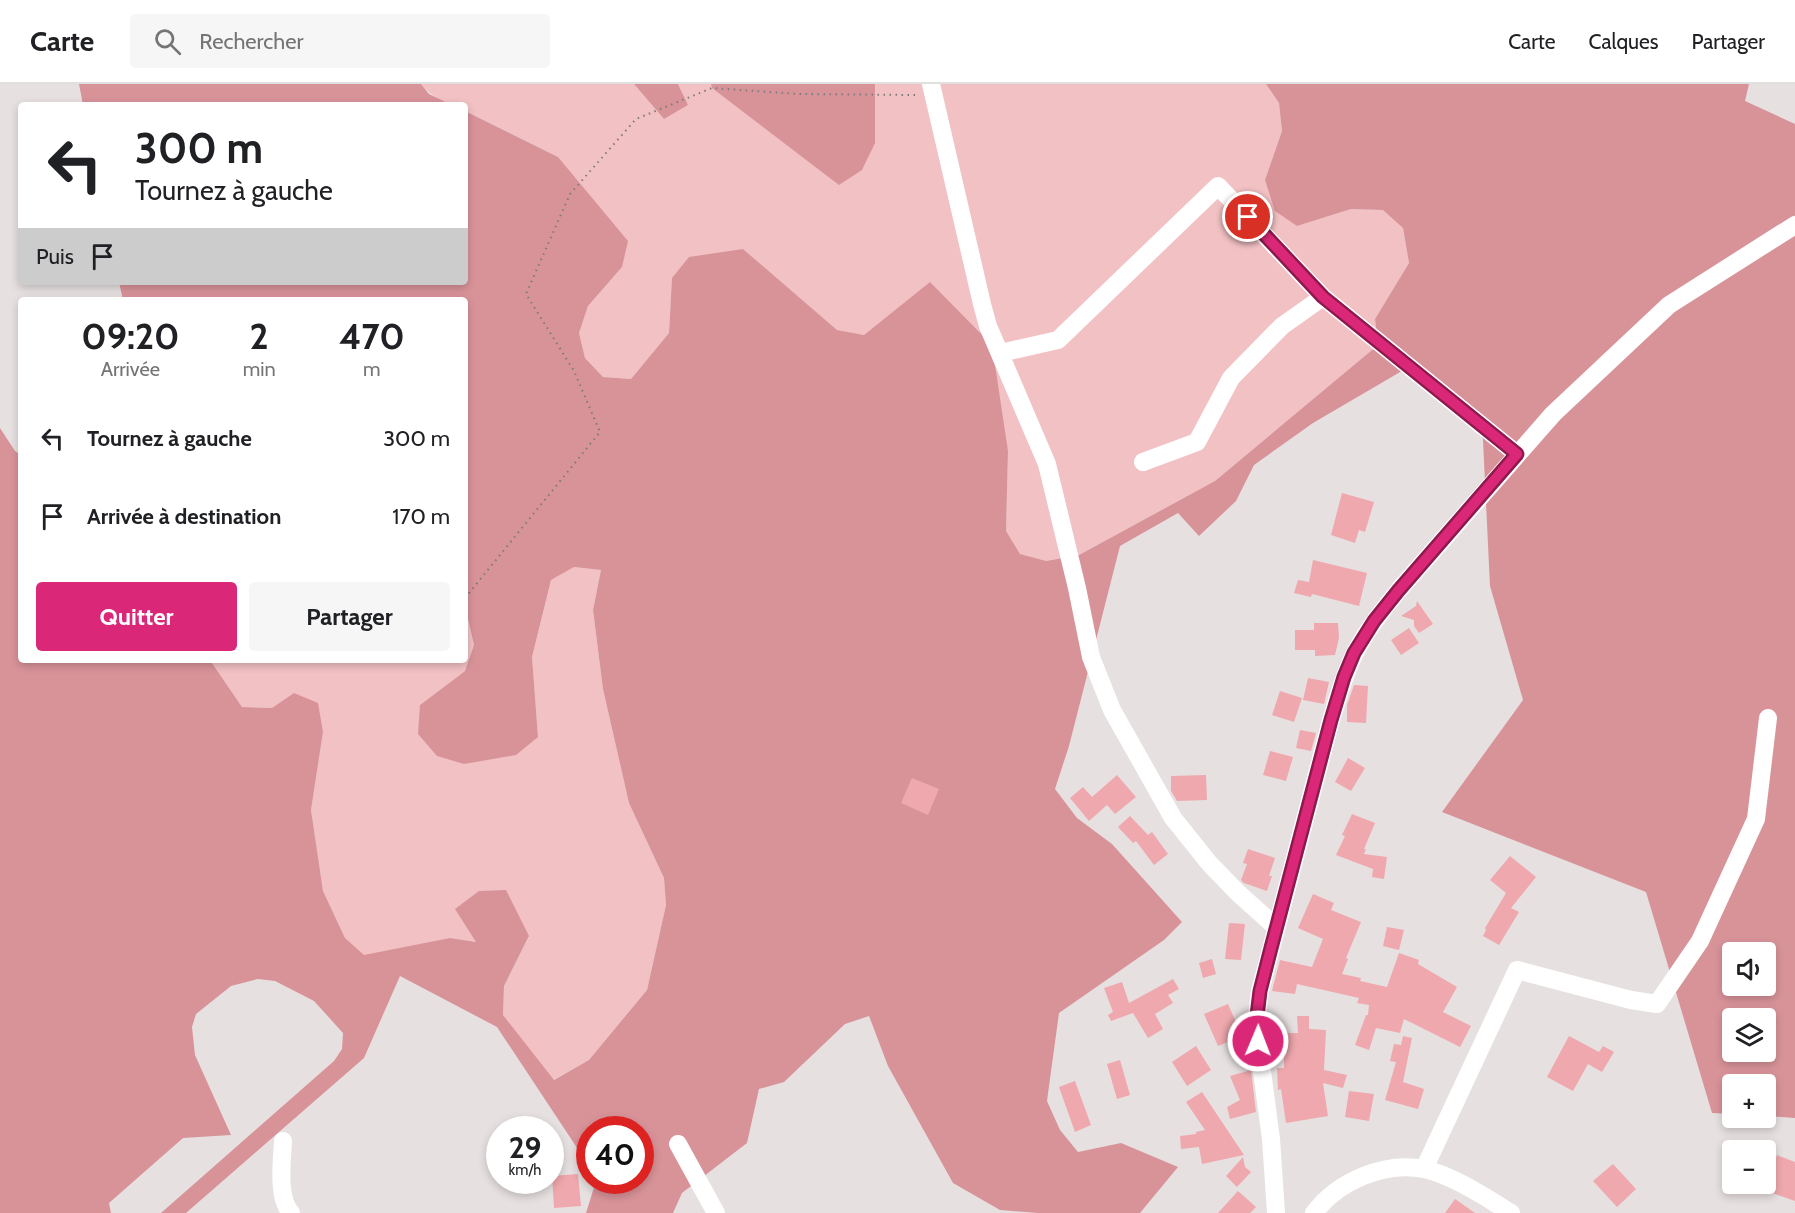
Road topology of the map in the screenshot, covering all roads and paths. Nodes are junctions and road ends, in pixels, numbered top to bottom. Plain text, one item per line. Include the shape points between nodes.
1 (932, 89) edge
2 (1795, 225) edge
3 (1323, 297) junction
4 (1000, 353) junction
5 (1517, 454) junction
6 (1143, 462) dead end
7 (468, 594) edge
8 (1768, 718) dead end
9 (1276, 927) junction
10 (283, 1141) dead end
11 (678, 1144) dead end
12 (1424, 1169) junction
13 (291, 1213) edge
14 (716, 1213) edge
15 (1276, 1213) edge
16 (1314, 1213) edge
17 (1510, 1213) edge

1 - 4 street via 982,304
1 - 7 path via 798,94 712,88 636,119 570,194 526,294 574,371 600,432
2 - 5 street via 1669,305 1553,414
3 - 4 street via 1218,186 1058,340
3 - 5 street
3 - 6 street via 1282,326 1232,378 1197,442
4 - 9 street via 1047,464 1091,657 1112,710 1173,818 1209,863
5 - 9 street via 1398,591 1354,653 1331,720
8 - 12 street via 1756,819 1700,941 1657,1004 1517,970
9 - 15 street via 1257,1016
10 - 13 street via 282,1191
11 - 14 street
12 - 16 street via 1392,1168 1361,1176 1338,1189
12 - 17 street via 1455,1181

